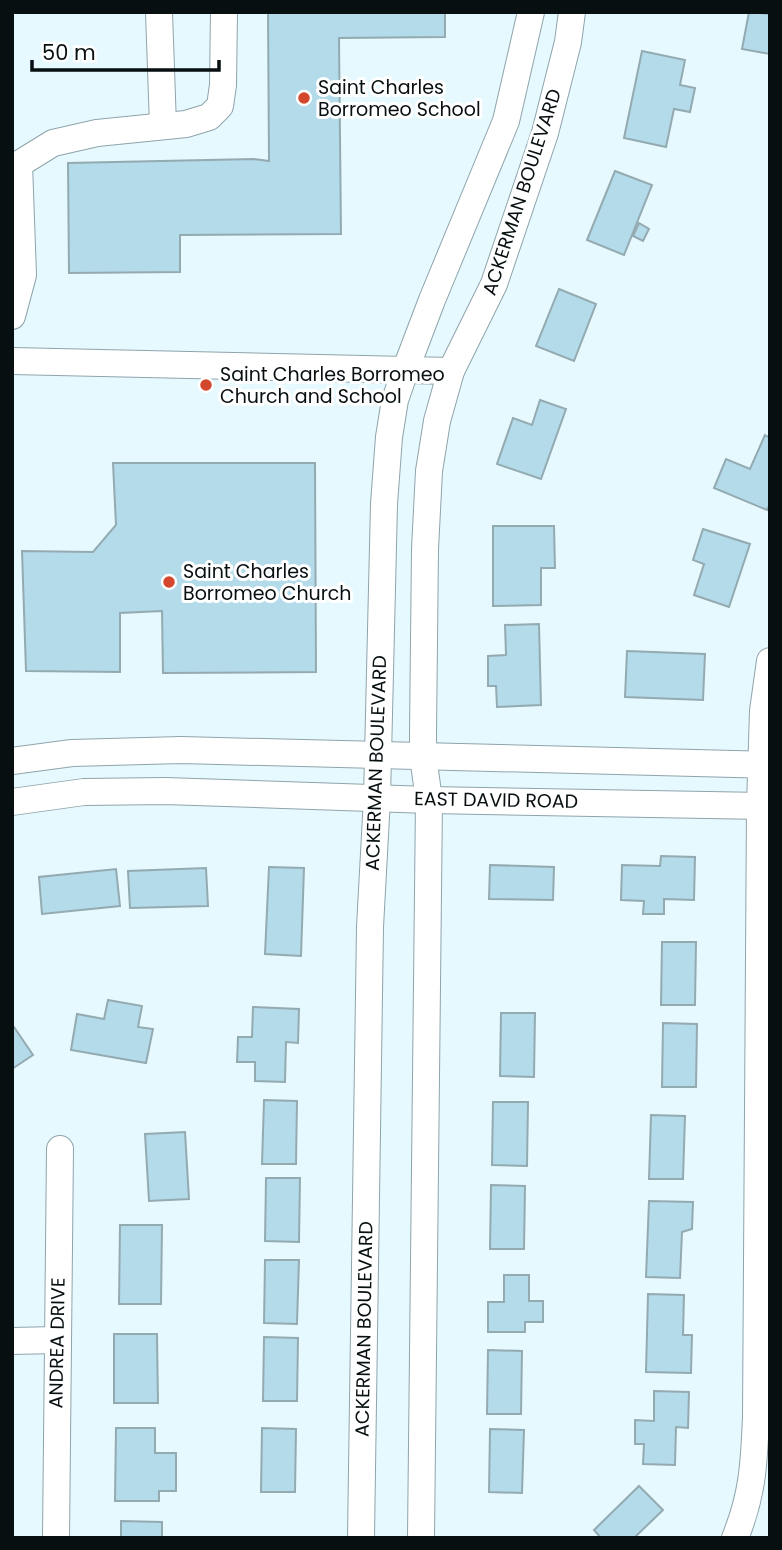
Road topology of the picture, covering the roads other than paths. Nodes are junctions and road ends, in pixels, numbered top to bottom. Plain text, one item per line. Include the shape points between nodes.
1 (159, 12) edge
2 (223, 12) edge
3 (531, 12) edge
4 (572, 12) edge
5 (163, 126) junction
6 (17, 181) edge
7 (17, 246) edge
8 (14, 305) edge
9 (12, 361) edge
10 (405, 371) junction
11 (451, 371) junction
12 (770, 661) edge
13 (378, 755) junction
14 (423, 756) junction
15 (12, 761) edge
16 (766, 765) edge
17 (377, 798) junction
18 (429, 800) junction
19 (12, 802) edge
20 (765, 806) edge
21 (60, 1149) dead end
22 (57, 1340) junction
23 (12, 1341) edge
24 (56, 1538) edge
25 (361, 1538) edge
26 (421, 1538) edge
27 (735, 1538) edge

1 - 5 street
2 - 5 street via 220,106 209,117
3 - 10 street, ACKERMAN BOULEVARD via 506,121
4 - 11 street, ACKERMAN BOULEVARD via 537,158 494,284
5 - 6 street via 53,143
6 - 7 street
7 - 8 street via 23,275
9 - 10 street
10 - 11 street
10 - 13 street, ACKERMAN BOULEVARD via 389,437 384,504
11 - 14 street, ACKERMAN BOULEVARD via 429,471
12 - 16 street via 763,711
13 - 14 street
13 - 15 street via 181,750 72,753
13 - 17 street, ACKERMAN BOULEVARD
14 - 16 street
14 - 18 street, ACKERMAN BOULEVARD
16 - 20 street
17 - 18 street, EAST DAVID ROAD
17 - 19 street, EAST DAVID ROAD via 97,792
17 - 25 street, ACKERMAN BOULEVARD via 370,927
18 - 20 street, EAST DAVID ROAD
18 - 26 street, ACKERMAN BOULEVARD
20 - 27 street via 756,1417 753,1479
21 - 22 street, ANDREA DRIVE
22 - 23 street
22 - 24 street, ANDREA DRIVE

